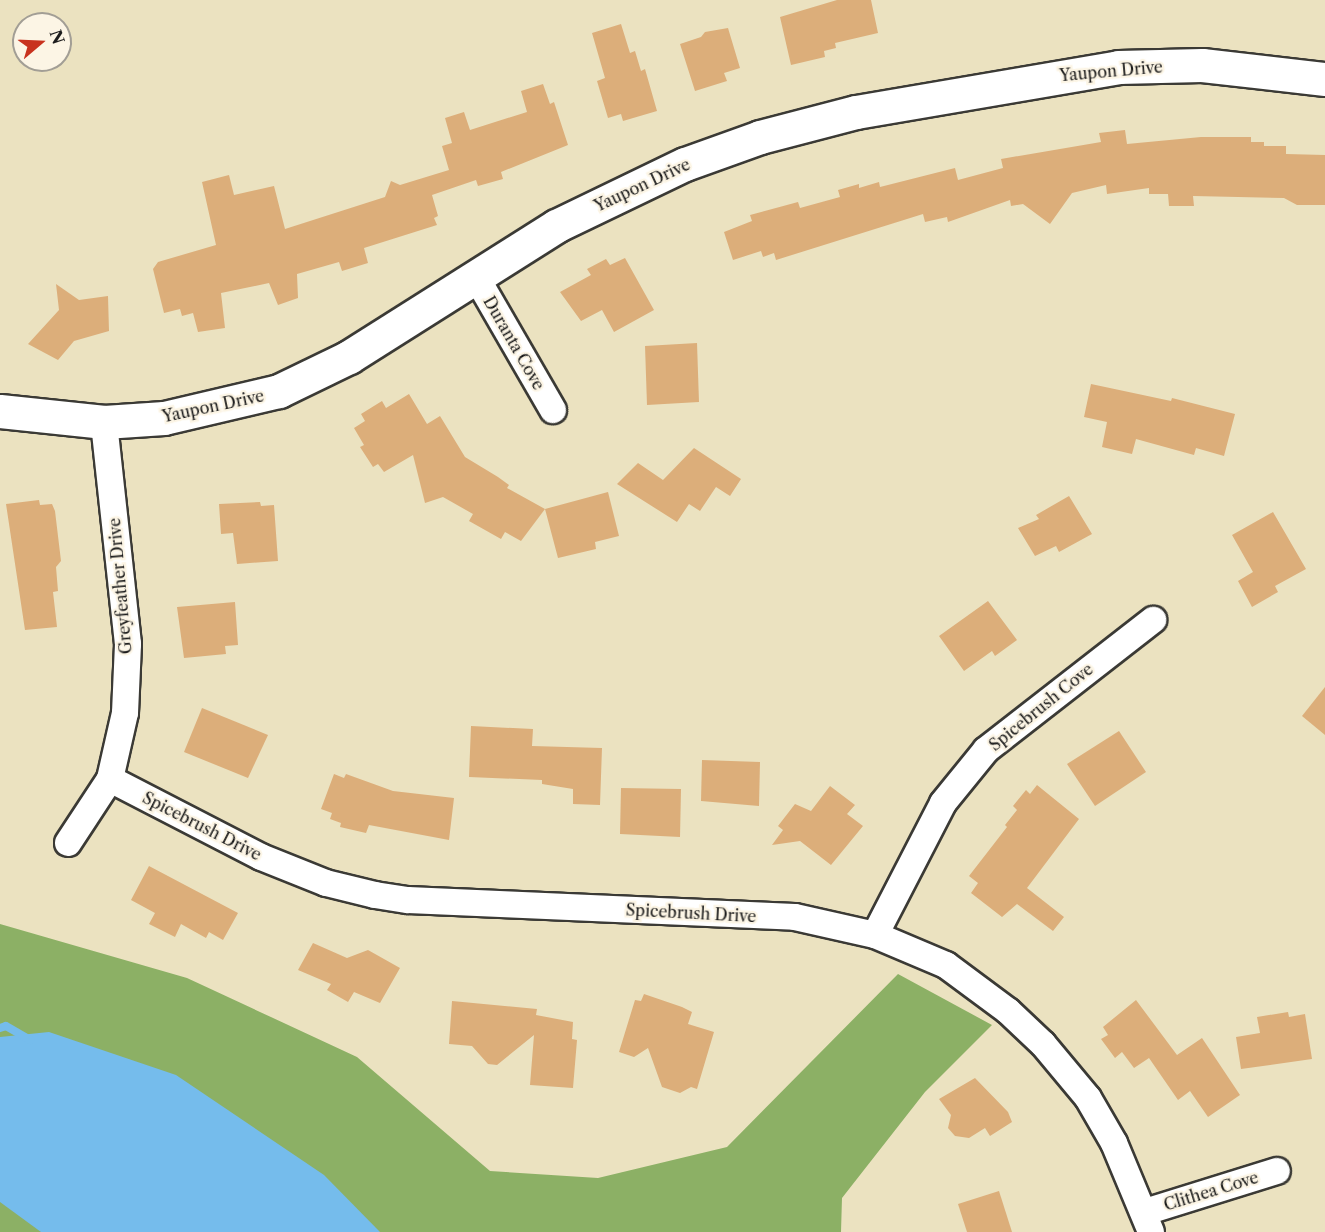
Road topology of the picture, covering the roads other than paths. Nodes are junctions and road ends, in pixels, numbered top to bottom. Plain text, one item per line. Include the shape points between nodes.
1 (1325, 79) edge
2 (475, 276) junction
3 (554, 410) dead end
4 (0, 411) edge
5 (104, 422) junction
6 (1153, 620) dead end
7 (110, 779) junction
8 (68, 843) dead end
9 (875, 935) junction
10 (1277, 1171) dead end
11 (1148, 1222) edge

1 - 2 street, Yaupon Drive via 1202,65 1118,67 856,112 760,137 685,164 556,226
2 - 3 street, Duranta Cove
2 - 5 street, Yaupon Drive via 349,357 279,391 164,418
4 - 5 street, Yaupon Drive
5 - 7 street, Greyfeather Drive via 128,644 125,713
6 - 9 street, Spicebrush Cove via 986,750 943,803
7 - 8 street, Greyfeather Drive
7 - 9 street, Spicebrush Drive via 261,857 326,883 375,895 408,900 795,917
9 - 11 street, Spicebrush Drive via 946,965 1008,1011 1043,1044 1088,1098
10 - 11 street, Clithea Cove

